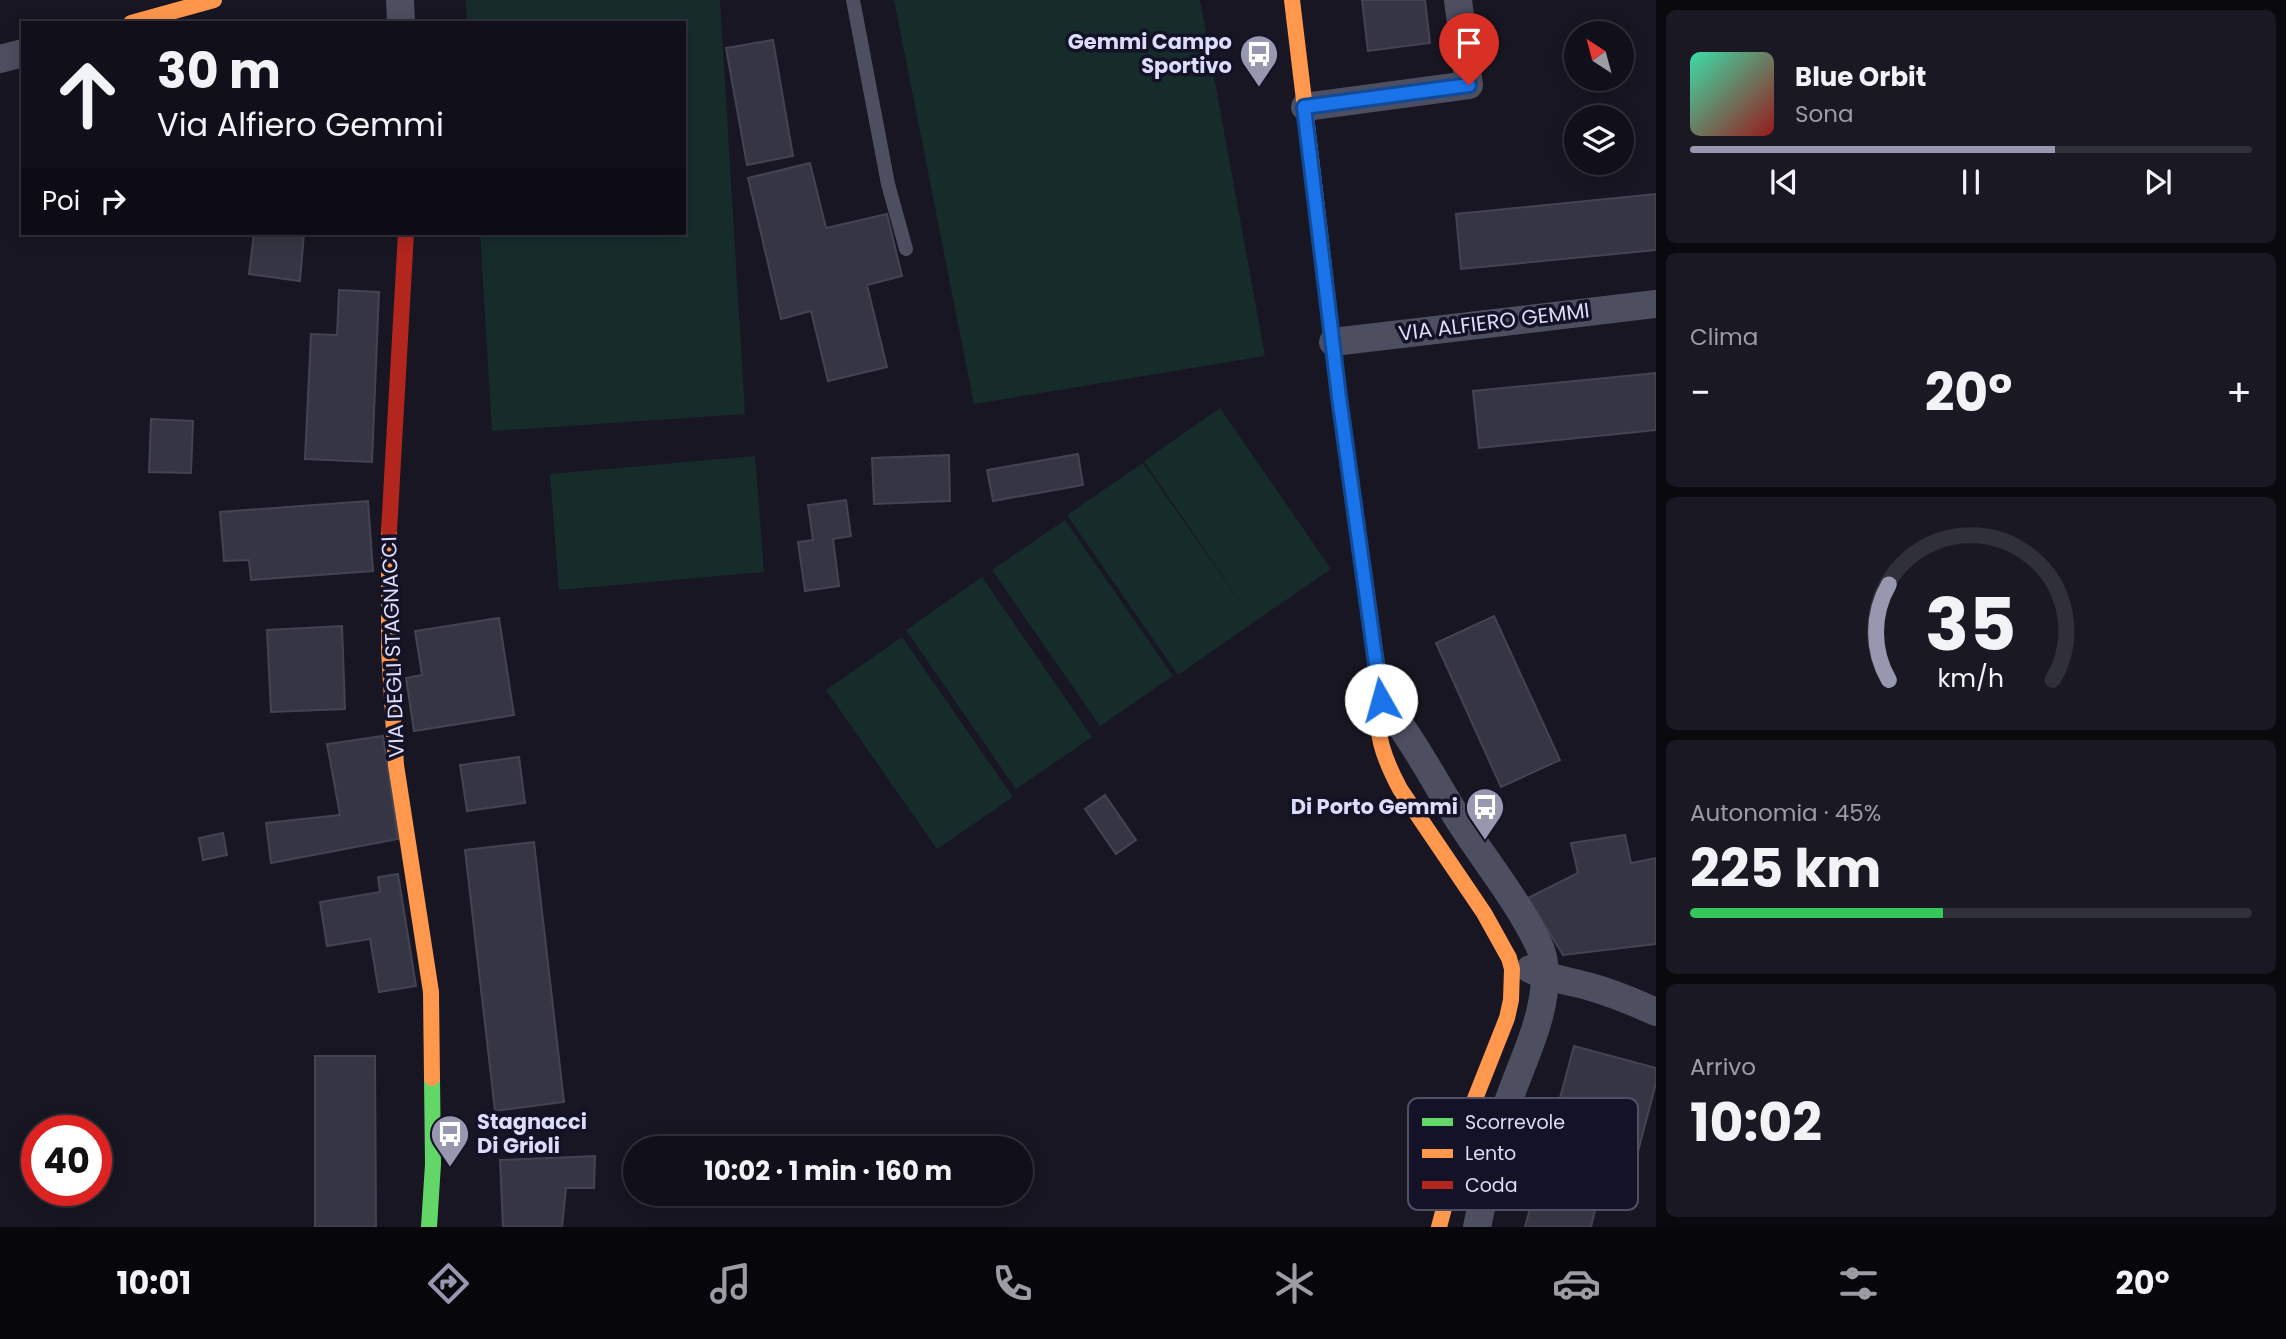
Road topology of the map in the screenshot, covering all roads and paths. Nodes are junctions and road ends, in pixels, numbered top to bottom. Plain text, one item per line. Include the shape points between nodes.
1 (214, 0) edge
2 (400, 0) edge
3 (853, 0) edge
4 (1292, 0) edge
5 (1458, 0) edge
6 (138, 21) edge
7 (401, 21) edge
8 (21, 54) edge
9 (0, 59) edge
10 (1304, 107) junction
11 (406, 235) edge
12 (906, 249) dead end
13 (1656, 304) edge
14 (1333, 342) junction
15 (1381, 700) junction
16 (1509, 958) junction
17 (1545, 976) junction
18 (1656, 1012) edge
19 (1475, 1098) edge
20 (1509, 1098) edge
21 (1444, 1210) edge
22 (429, 1227) edge
23 (1439, 1227) edge

1 - 6 street
2 - 7 street
3 - 12 lane via 888,184
4 - 10 street
5 - 10 street via 1469,85
8 - 9 street
10 - 14 street
11 - 22 street, VIA DEGLI STAGNACCI via 388,557 389,650 396,765 430,983 433,1164
13 - 14 street, VIA ALFIERO GEMMI
14 - 15 street
15 - 16 street via 1379,732 1391,772
15 - 17 street via 1530,928 1541,949
16 - 17 street
16 - 19 street via 1513,980 1509,1010
17 - 18 street via 1612,993
17 - 20 street via 1539,1022
21 - 23 street

